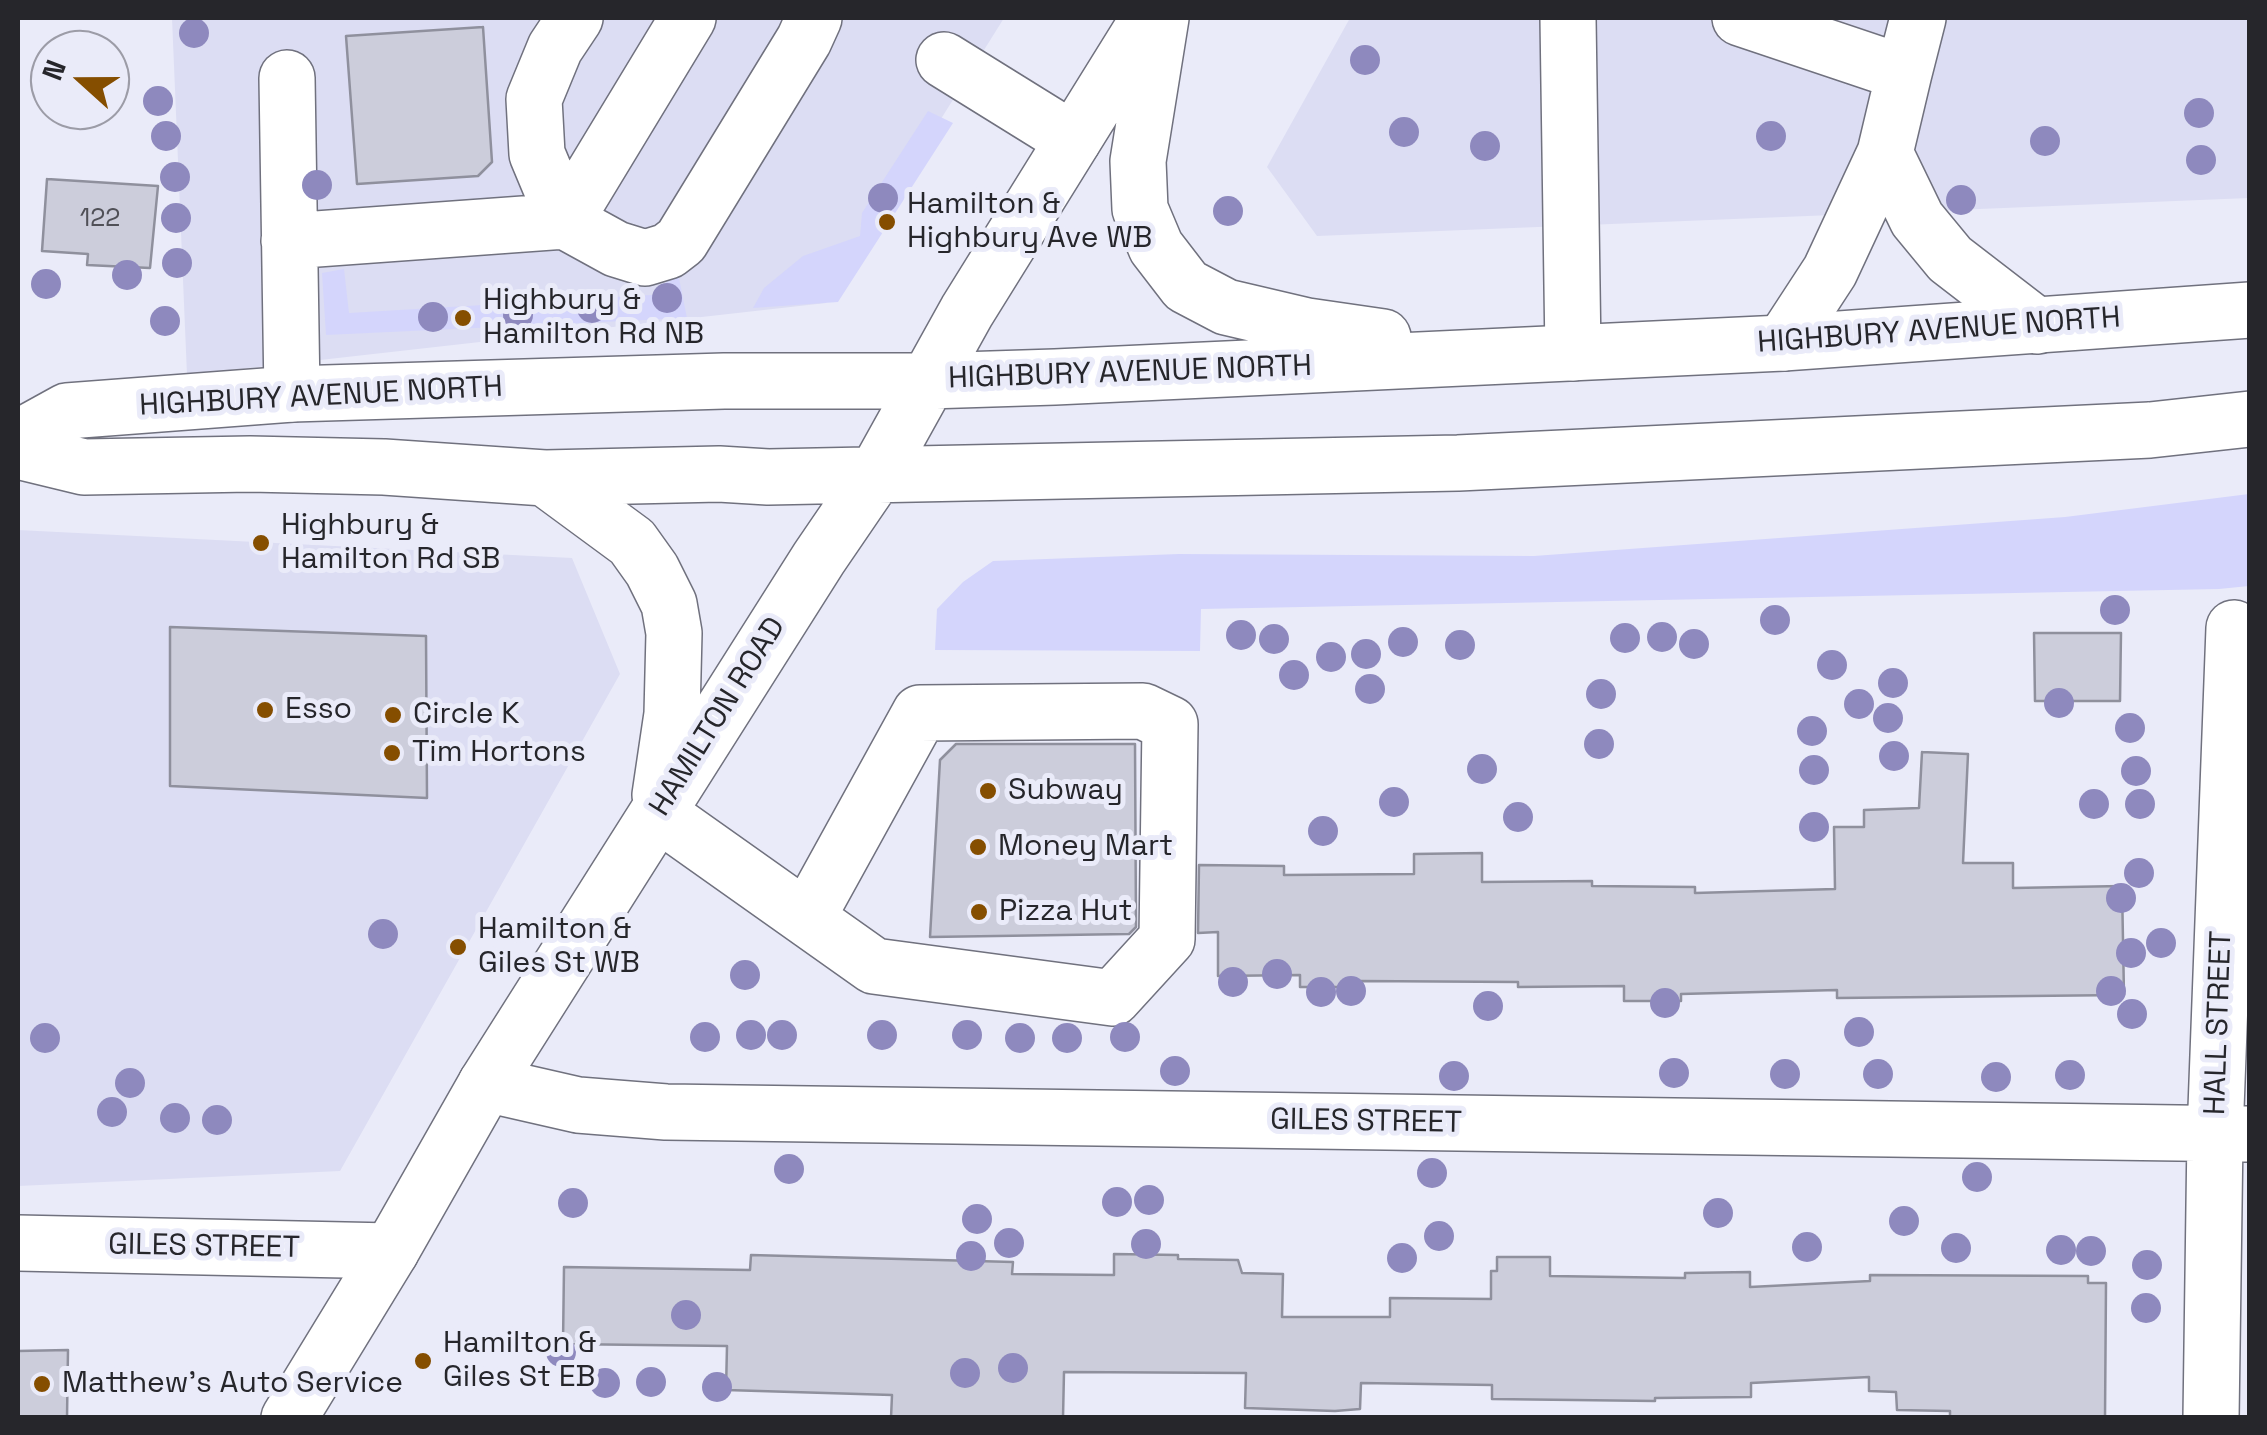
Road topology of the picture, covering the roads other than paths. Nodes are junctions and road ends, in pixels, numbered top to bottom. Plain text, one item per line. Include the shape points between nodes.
1 (575, 18) edge
2 (688, 18) edge
3 (814, 18) edge
4 (1149, 18) edge
5 (1161, 18) edge
6 (1568, 18) edge
7 (1742, 18) edge
8 (1918, 18) edge
9 (944, 60) dead end
10 (1904, 73) junction
11 (287, 78) dead end
12 (1073, 140) junction
13 (1885, 152) junction
14 (565, 221) junction
15 (289, 241) junction
16 (2250, 310) edge
17 (2037, 326) junction
18 (1783, 343) junction
19 (1573, 353) junction
20 (1514, 356) junction
21 (928, 381) junction
22 (292, 394) junction
23 (2250, 419) edge
24 (18, 438) edge
25 (18, 451) edge
26 (877, 473) junction
27 (544, 478) junction
28 (2234, 628) dead end
29 (658, 813) junction
30 (807, 918) junction
31 (486, 1084) junction
32 (2232, 1134) edge
33 (18, 1243) edge
34 (391, 1251) junction
35 (289, 1418) edge
36 (2211, 1418) edge

1 - 14 main road via 534,99 537,154
2 - 14 main road
3 - 14 main road via 681,241 646,258
4 - 12 main road, HAMILTON ROAD
5 - 20 main road via 1138,162 1140,208 1156,247 1186,286 1226,306 1307,326
6 - 19 main road
7 - 10 main road
8 - 10 main road
9 - 12 main road
10 - 13 main road
11 - 15 main road
12 - 21 main road, HAMILTON ROAD
13 - 17 main road via 1917,219 1950,258
13 - 18 main road via 1830,271
14 - 15 main road
15 - 22 main road
16 - 17 main road, HIGHBURY AVENUE NORTH
17 - 18 main road, HIGHBURY AVENUE NORTH
18 - 19 main road, HIGHBURY AVENUE NORTH
19 - 20 main road, HIGHBURY AVENUE NORTH
20 - 21 main road, HIGHBURY AVENUE NORTH
21 - 22 main road, HIGHBURY AVENUE NORTH
21 - 26 main road, HAMILTON ROAD
22 - 24 main road, HIGHBURY AVENUE NORTH via 66,410
23 - 26 main road, HIGHBURY AVENUE NORTH via 2150,430 1477,463
25 - 27 main road, HIGHBURY AVENUE NORTH via 84,467 384,467
26 - 27 main road, HIGHBURY AVENUE NORTH
26 - 29 main road, HAMILTON ROAD
27 - 29 main road via 632,542 669,604 672,714
28 - 32 main road, HALL STREET
29 - 30 main road
29 - 31 main road, HAMILTON ROAD
30 - 30 main road via 874,966 1113,998 1167,939 1170,724 1143,711 920,713
31 - 32 main road, GILES STREET via 578,1104 666,1112
31 - 34 main road, HAMILTON ROAD
32 - 36 main road, HALL STREET
33 - 34 main road, GILES STREET
34 - 35 main road, HAMILTON ROAD

